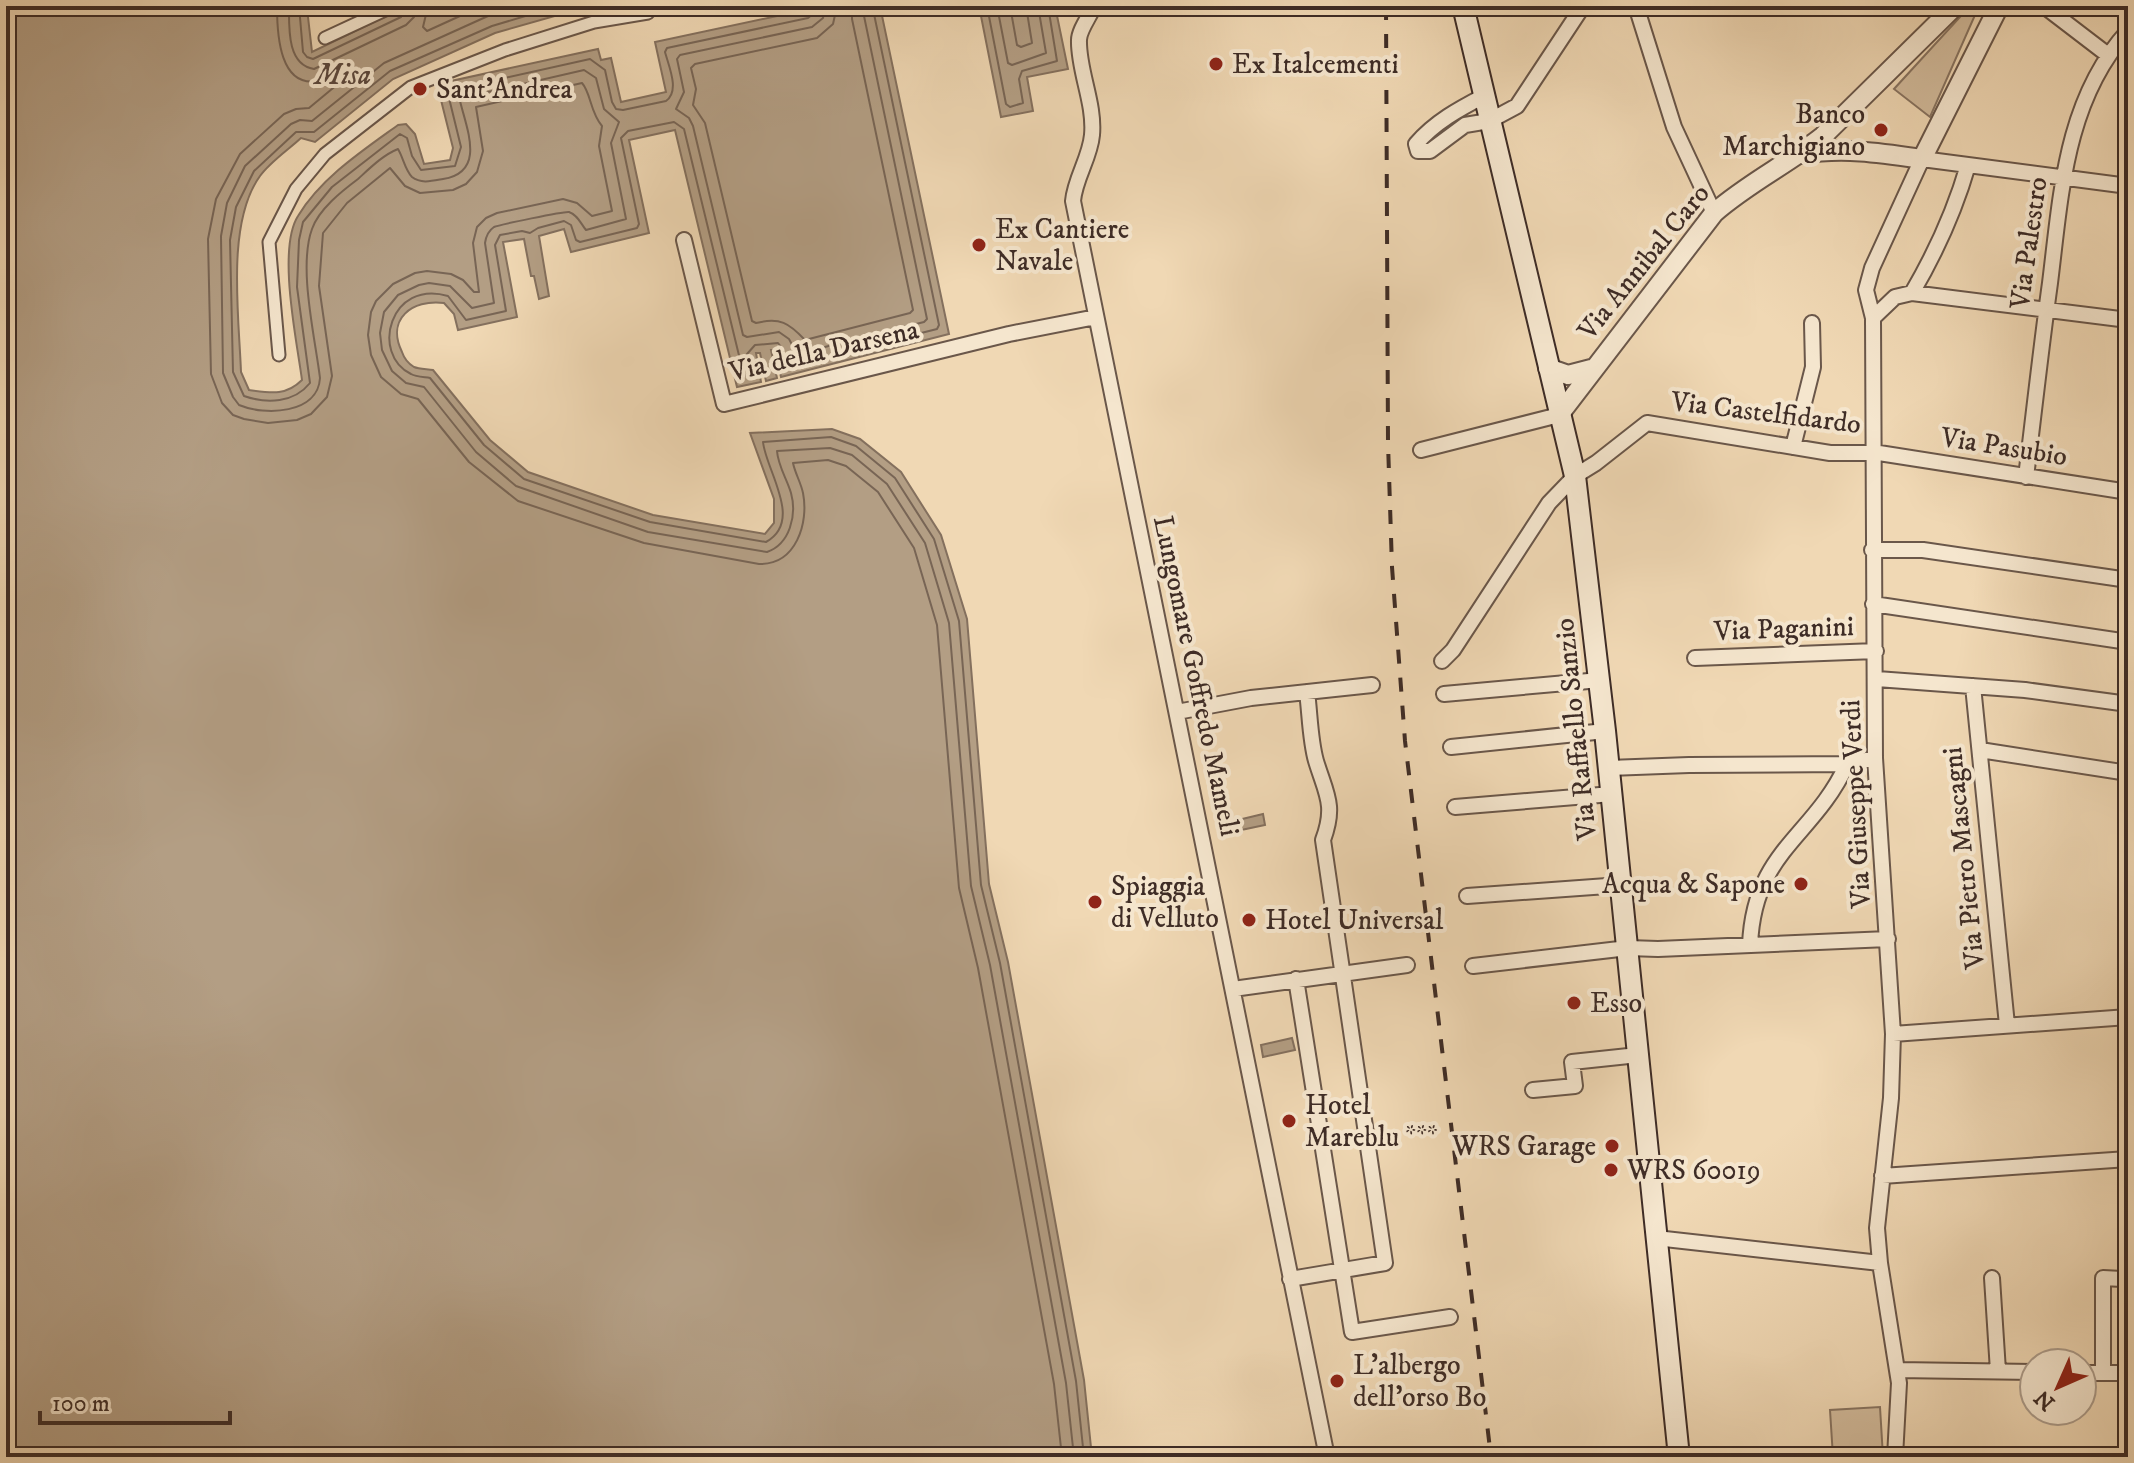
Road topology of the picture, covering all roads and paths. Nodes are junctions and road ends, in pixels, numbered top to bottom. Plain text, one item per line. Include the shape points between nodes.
1 (394, 6) edge
2 (1094, 6) edge
3 (1463, 6) edge
4 (1583, 6) edge
5 (1636, 6) edge
6 (1955, 6) edge
7 (1999, 6) edge
8 (2044, 6) edge
9 (648, 13) dead end
10 (2128, 31) edge
11 (325, 38) dead end
12 (2108, 55) junction
13 (1484, 96) junction
14 (1847, 114) junction
15 (1489, 121) junction
16 (1857, 150) junction
17 (1799, 155) junction
18 (1922, 159) junction
19 (1968, 165) junction
20 (2063, 177) junction
21 (2128, 186) edge
22 (1714, 213) junction
23 (684, 240) dead end
24 (1912, 293) junction
25 (2046, 311) junction
26 (1096, 317) junction
27 (1873, 318) junction
28 (2128, 320) edge
29 (1812, 323) dead end
30 (279, 355) dead end
31 (1548, 368) junction
32 (1595, 368) junction
33 (1559, 415) junction
34 (1793, 447) junction
35 (1421, 450) dead end
36 (1872, 453) junction
37 (1575, 476) junction
38 (2026, 477) junction
39 (2128, 492) edge
40 (1872, 550) junction
41 (2128, 580) edge
42 (1873, 604) junction
43 (2128, 642) edge
44 (1876, 651) junction
45 (1695, 658) dead end
46 (1442, 661) dead end
47 (1877, 679) junction
48 (1600, 680) junction
49 (1372, 685) dead end
50 (1973, 686) junction
51 (1307, 692) junction
52 (1444, 694) dead end
53 (2128, 704) edge
54 (1177, 712) junction
55 (1605, 731) junction
56 (1451, 747) dead end
57 (1980, 750) junction
58 (1875, 758) junction
59 (1847, 764) junction
60 (1609, 768) junction
61 (2127, 773) edge
62 (1612, 794) junction
63 (1455, 807) dead end
64 (2128, 807) edge
65 (1621, 885) junction
66 (1467, 896) dead end
67 (1888, 939) junction
68 (1750, 945) junction
69 (1628, 948) junction
70 (1407, 965) dead end
71 (1473, 966) dead end
72 (1343, 973) junction
73 (1296, 979) junction
74 (1233, 989) junction
75 (2128, 1017) edge
76 (2007, 1025) junction
77 (1893, 1034) junction
78 (1638, 1055) junction
79 (1533, 1090) dead end
80 (2128, 1159) edge
81 (1882, 1176) junction
82 (1656, 1238) junction
83 (1880, 1263) junction
84 (1341, 1270) junction
85 (1992, 1278) dead end
86 (1290, 1279) junction
87 (2122, 1279) dead end
88 (1450, 1317) dead end
89 (1897, 1370) junction
90 (1998, 1371) junction
91 (2018, 1372) edge
92 (2098, 1373) edge
93 (2103, 1373) junction
94 (2128, 1373) edge
95 (1674, 1456) edge
96 (1327, 1457) edge
97 (1895, 1457) edge

1 - 11 street
2 - 26 street, Lungomare Goffredo Mameli via 1079,39 1093,133 1073,201
3 - 13 main road, Via Raffaello Sanzio
4 - 15 street via 1517,106
5 - 22 street via 1674,127
6 - 14 street, Via Annibal Caro
7 - 18 street
8 - 12 street
9 - 30 street via 594,22 411,87 325,154 296,189 269,242
10 - 12 street, Via Palestro
12 - 20 street, Via Palestro via 2075,123
13 - 15 main road, Via Raffaello Sanzio
13 - 15 street via 1446,118 1416,148 1425,153 1465,125
14 - 16 street via 1848,139
14 - 17 street, Via Annibal Caro
15 - 31 main road, Via Raffaello Sanzio
16 - 17 street
16 - 18 street
17 - 22 street, Via Annibal Caro via 1742,189
18 - 19 street
18 - 27 street, Via Giuseppe Verdi via 1872,268 1866,290
19 - 20 street
19 - 24 street via 1958,199
20 - 21 street
20 - 25 street, Via Palestro
22 - 32 street, Via Annibal Caro
23 - 26 street, Via della Darsena via 724,404
24 - 25 street
24 - 27 street via 1895,297
25 - 28 street
25 - 38 street, Via Palestro
26 - 54 street, Lungomare Goffredo Mameli
27 - 36 street, Via Giuseppe Verdi
29 - 34 street via 1813,367
31 - 32 street, Via Annibal Caro via 1568,375
31 - 33 main road, Via Raffaello Sanzio
32 - 33 street, Via Annibal Caro
33 - 35 street
33 - 37 main road, Via Raffaello Sanzio
34 - 36 street, Via Castelfidardo
34 - 37 street, Via Castelfidardo via 1647,423
36 - 38 street, Via Pasubio
36 - 40 street, Via Giuseppe Verdi
37 - 46 street, Via Castelfidardo via 1549,503
37 - 48 main road, Via Raffaello Sanzio
38 - 39 street, Via Pasubio
40 - 41 street via 1923,550
40 - 42 street, Via Giuseppe Verdi
42 - 43 street
42 - 44 street, Via Giuseppe Verdi
44 - 45 street, Via Paganini
44 - 47 street, Via Giuseppe Verdi
47 - 50 street
47 - 58 street, Via Giuseppe Verdi
48 - 52 street
48 - 55 main road, Via Raffaello Sanzio
49 - 51 street
50 - 53 street
50 - 57 street, Via Pietro Mascagni
51 - 54 street
51 - 72 street via 1316,761 1331,818 1323,840
54 - 74 street, Lungomare Goffredo Mameli
55 - 56 street
55 - 60 main road, Via Raffaello Sanzio
57 - 61 street
57 - 76 street, Via Pietro Mascagni
58 - 59 street
58 - 67 street, Via Giuseppe Verdi
59 - 60 street
59 - 68 street via 1829,799 1771,866 1757,897
60 - 62 main road, Via Raffaello Sanzio
61 - 64 street
62 - 63 street
62 - 65 main road, Via Raffaello Sanzio
65 - 66 street
65 - 69 main road, Via Raffaello Sanzio
67 - 68 street
67 - 77 street, Via Giuseppe Verdi
68 - 69 street
69 - 71 street
69 - 78 main road, Via Raffaello Sanzio
70 - 72 street
72 - 73 street
72 - 84 street via 1385,1263
73 - 74 street
73 - 84 street
74 - 86 street, Lungomare Goffredo Mameli
75 - 76 street
76 - 77 street
77 - 81 street, Via Giuseppe Verdi
78 - 79 street via 1572,1062 1575,1086
78 - 82 main road, Via Raffaello Sanzio
80 - 81 street
81 - 83 street, Via Giuseppe Verdi
82 - 83 street
82 - 95 main road, Via Raffaello Sanzio
83 - 89 street, Via Giuseppe Verdi
84 - 86 street
84 - 88 street via 1352,1332
85 - 90 street
86 - 96 street, Lungomare Goffredo Mameli
87 - 93 street via 2103,1278
89 - 90 street
89 - 97 street, Via Giuseppe Verdi
90 - 91 street
92 - 93 street
93 - 94 street

